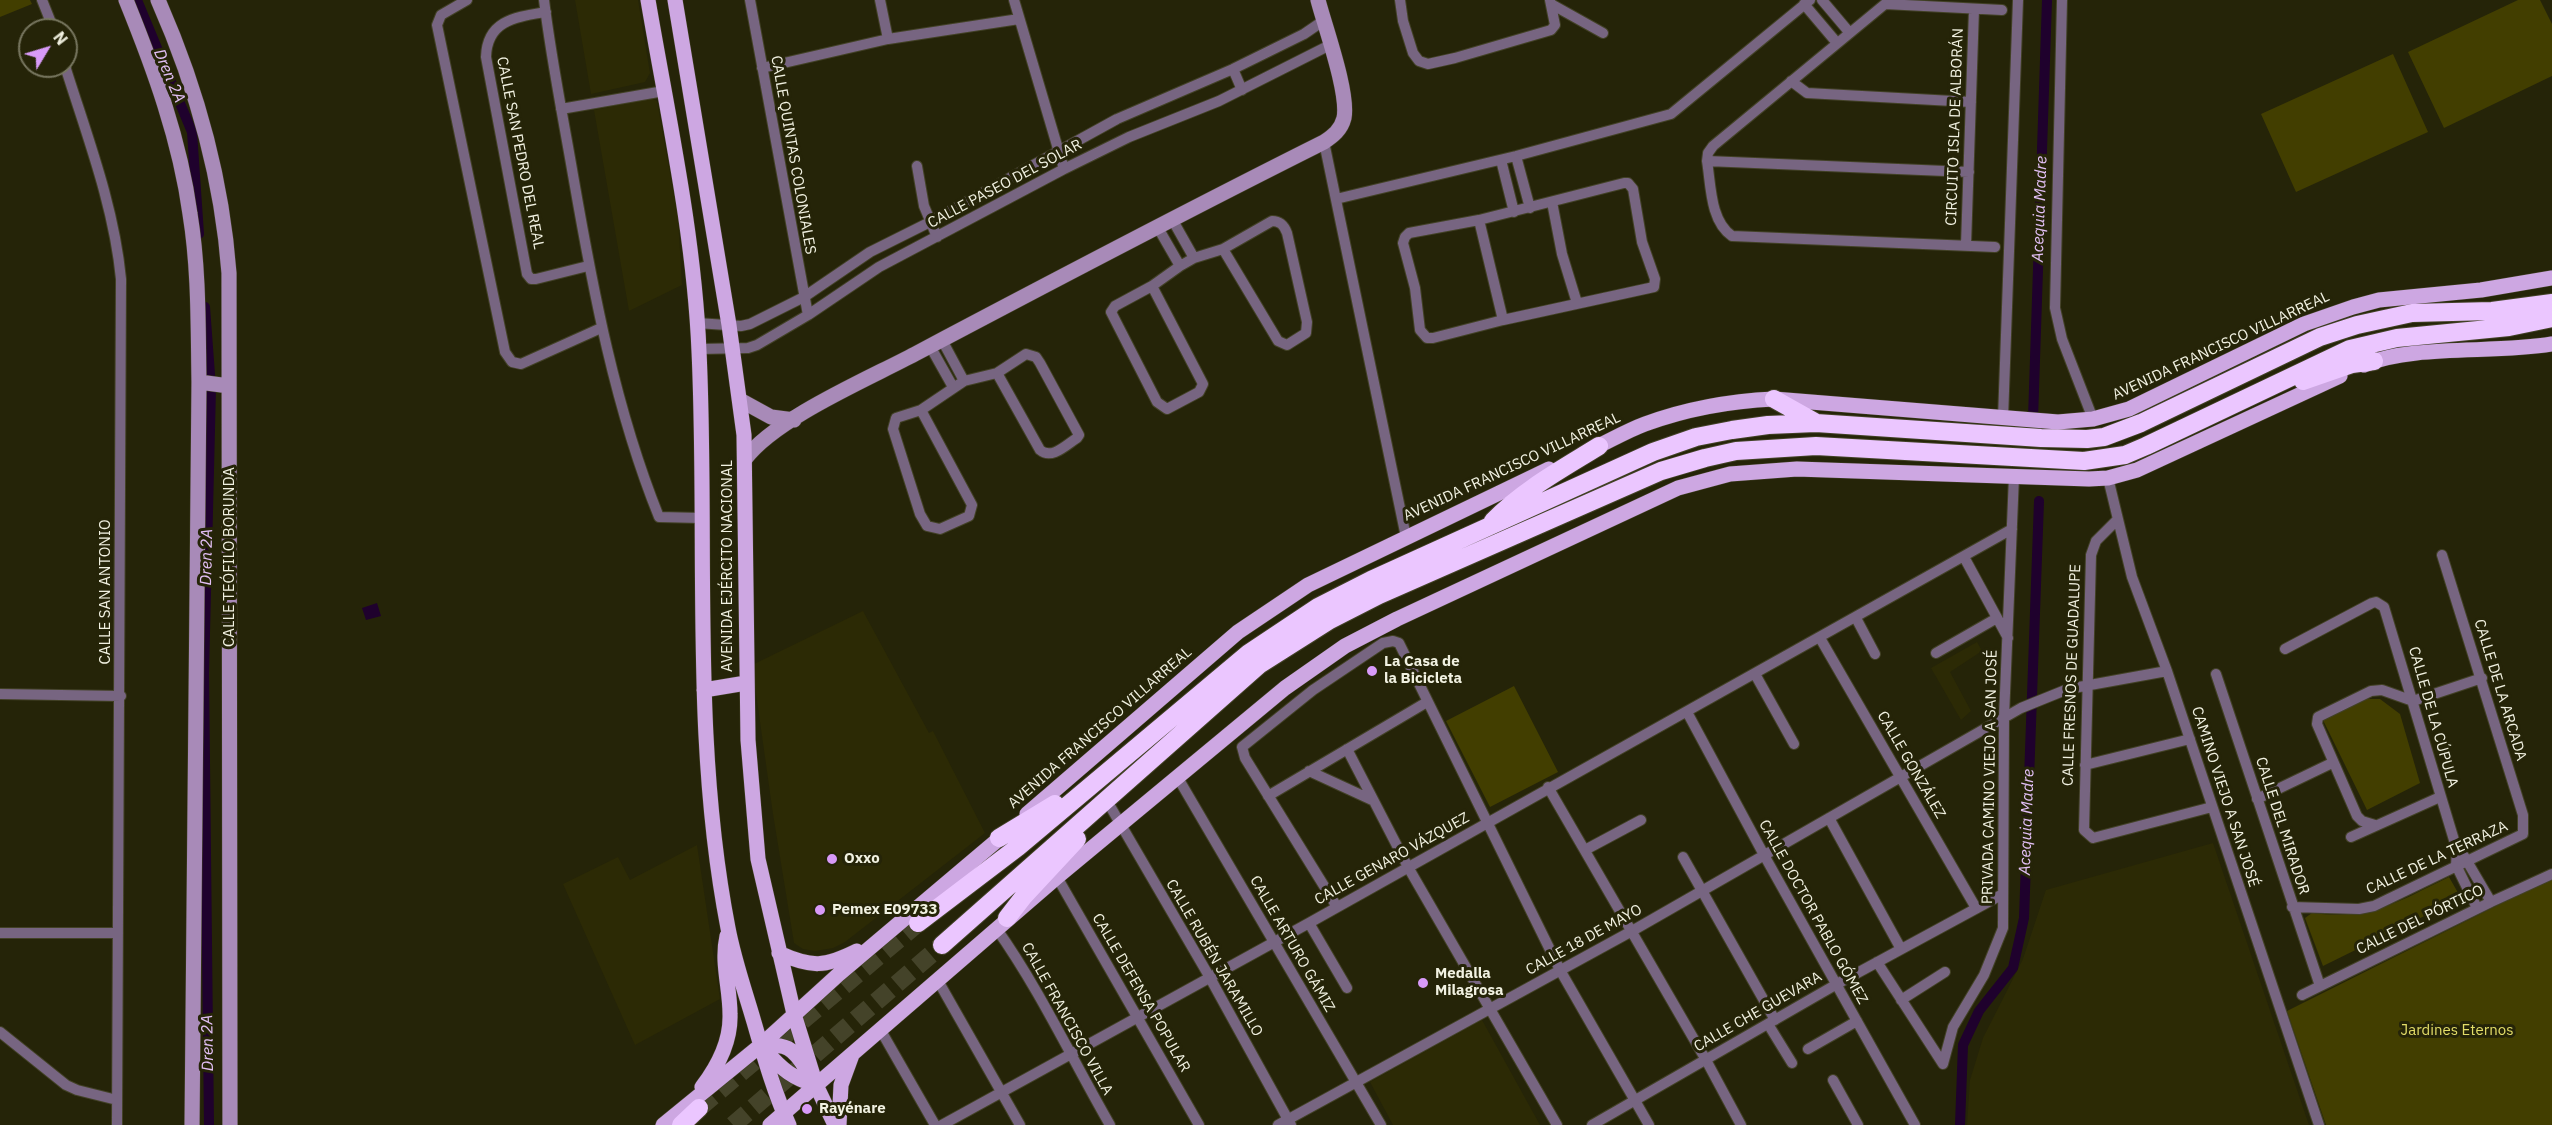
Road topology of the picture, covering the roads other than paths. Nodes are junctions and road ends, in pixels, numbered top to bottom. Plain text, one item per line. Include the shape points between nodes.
1 (42, 0) edge
2 (126, 0) edge
3 (158, 0) edge
4 (467, 0) edge
5 (648, 0) edge
6 (675, 0) edge
7 (750, 0) edge
8 (880, 0) edge
9 (1014, 0) edge
10 (1318, 0) edge
11 (1400, 0) edge
12 (1822, 0) edge
13 (2018, 0) edge
14 (2062, 0) edge
15 (1550, 2) edge
16 (1807, 2) edge
17 (545, 6) edge
18 (1974, 9) junction
19 (2002, 10) dead end
20 (49, 18) edge
21 (1019, 19) junction
22 (1323, 21) junction
23 (1849, 32) junction
24 (1603, 33) dead end
25 (888, 39) junction
26 (1837, 43) junction
27 (1330, 45) junction
28 (762, 68) junction
29 (1233, 69) junction
30 (69, 78) edge
31 (1791, 81) junction
32 (1242, 90) junction
33 (664, 91) junction
34 (1971, 102) junction
35 (561, 109) junction
36 (1324, 142) junction
37 (1058, 152) junction
38 (1516, 156) junction
39 (1501, 160) junction
40 (1707, 161) junction
41 (917, 166) dead end
42 (1064, 169) junction
43 (1969, 172) junction
44 (1336, 199) junction
45 (1552, 202) junction
46 (1530, 208) junction
47 (1514, 212) junction
48 (1172, 219) junction
49 (1479, 220) junction
50 (930, 222) junction
51 (1157, 226) junction
52 (937, 237) junction
53 (1966, 246) junction
54 (1995, 247) dead end
55 (1223, 249) junction
56 (1194, 258) junction
57 (588, 266) junction
58 (1180, 266) junction
59 (2552, 278) edge
60 (1152, 286) junction
61 (804, 297) junction
62 (1577, 303) junction
63 (2552, 303) edge
64 (808, 315) junction
65 (2552, 318) edge
66 (1503, 320) junction
67 (697, 323) junction
68 (729, 325) junction
69 (601, 328) junction
70 (936, 343) junction
71 (2552, 344) edge
72 (699, 349) junction
73 (733, 349) junction
74 (2373, 361) junction
75 (997, 373) junction
76 (964, 381) junction
77 (202, 382) junction
78 (226, 386) junction
79 (954, 387) junction
80 (1774, 399) junction
81 (740, 400) junction
82 (921, 410) junction
83 (2208, 415) junction
84 (2003, 419) junction
85 (2093, 419) junction
86 (794, 420) junction
87 (1816, 423) junction
88 (1599, 446) junction
89 (745, 459) junction
90 (2014, 476) junction
91 (2108, 478) junction
92 (702, 518) junction
93 (2118, 519) junction
94 (2012, 529) junction
95 (1483, 531) junction
96 (1406, 537) junction
97 (2442, 555) dead end
98 (1964, 557) junction
99 (1856, 618) junction
100 (1997, 618) junction
101 (1820, 638) junction
102 (2008, 639) junction
103 (2285, 649) dead end
104 (1936, 653) dead end
105 (1875, 654) dead end
106 (2168, 671) junction
107 (1755, 674) junction
108 (2216, 674) dead end
109 (2482, 678) junction
110 (746, 683) junction
111 (2086, 687) junction
112 (704, 690) junction
113 (0, 694) edge
114 (121, 696) junction
115 (2414, 701) junction
116 (1427, 702) junction
117 (1687, 712) junction
118 (2004, 717) junction
119 (2190, 739) junction
120 (1794, 744) dead end
121 (1168, 746) junction
122 (1135, 748) junction
123 (1347, 749) junction
124 (2332, 763) junction
125 (2085, 765) junction
126 (1309, 771) junction
127 (1178, 778) junction
128 (1902, 778) junction
129 (1548, 787) junction
130 (1268, 796) junction
131 (2440, 797) junction
132 (2257, 799) junction
133 (1372, 800) junction
134 (1110, 806) junction
135 (2212, 807) junction
136 (1829, 818) junction
137 (1641, 820) dead end
138 (1488, 822) junction
139 (2375, 825) junction
140 (1121, 826) junction
141 (2523, 834) joint
142 (2351, 837) dead end
143 (999, 838) junction
144 (1017, 847) junction
145 (1585, 849) junction
146 (2457, 849) junction
147 (1764, 855) junction
148 (1683, 857) dead end
149 (2468, 860) junction
150 (970, 861) junction
151 (2456, 865) junction
152 (1408, 867) junction
153 (1026, 870) junction
154 (2552, 874) edge
155 (1057, 877) junction
156 (1701, 891) junction
157 (2003, 894) junction
158 (2491, 902) junction
159 (1337, 907) junction
160 (2292, 907) junction
161 (1976, 908) junction
162 (2477, 908) junction
163 (918, 923) tunnel mouth
164 (1002, 923) junction
165 (1309, 923) junction
166 (729, 930) junction
167 (1632, 932) junction
168 (0, 933) edge
169 (118, 933) junction
170 (876, 942) junction
171 (1274, 942) junction
172 (942, 945) tunnel mouth
173 (1901, 949) junction
174 (779, 953) junction
175 (1877, 962) junction
176 (1560, 970) junction
177 (1945, 972) dead end
178 (1209, 976) junction
179 (937, 979) junction
180 (1837, 984) junction
181 (2320, 986) junction
182 (1347, 988) dead end
183 (2302, 995) dead end
184 (1901, 1000) junction
185 (1489, 1010) junction
186 (794, 1014) junction
187 (1137, 1017) junction
188 (1857, 1021) junction
189 (1771, 1022) junction
190 (880, 1029) junction
191 (0, 1032) edge
192 (761, 1045) junction
193 (1808, 1049) dead end
194 (852, 1054) junction
195 (1070, 1054) junction
196 (1706, 1060) junction
197 (1792, 1063) dead end
198 (1833, 1080) dead end
199 (1356, 1082) junction
200 (816, 1085) junction
201 (1002, 1092) junction
202 (117, 1100) junction
203 (1634, 1101) junction
204 (693, 1107) junction
205 (786, 1119) edge
206 (1286, 1123) edge
207 (117, 1125) edge
208 (192, 1125) edge
209 (230, 1125) edge
210 (663, 1125) edge
211 (681, 1125) edge
212 (770, 1125) edge
213 (837, 1125) edge
214 (935, 1125) edge
215 (942, 1125) edge
216 (1020, 1125) edge
217 (1110, 1125) edge
218 (1199, 1125) edge
219 (1381, 1125) edge
220 (1557, 1125) edge
221 (1592, 1125) edge
222 (1649, 1125) edge
223 (1741, 1125) edge
224 (1858, 1125) edge
225 (1915, 1125) edge
226 (2319, 1125) edge

1 - 20 street
2 - 77 main road via 164,102 190,210
3 - 78 main road, CALLE TEÓFILO BORUNDA via 189,79 216,186 229,273
4 - 69 street via 441,15 437,25 505,352 512,362 521,364
5 - 33 main road, AVENIDA EJÉRCITO NACIONAL
6 - 68 main road, AVENIDA EJÉRCITO NACIONAL
7 - 28 street, CALLE QUINTAS COLONIALES
8 - 25 street
9 - 21 street
10 - 22 main road
11 - 15 street via 1413,53 1428,64 1551,30 1555,25
12 - 23 street
13 - 84 street
14 - 85 street via 2055,308 2062,339
15 - 24 street
16 - 26 street
16 - 38 street via 1671,114
17 - 35 street, CALLE SAN PEDRO DEL REAL
17 - 57 street, CALLE SAN PEDRO DEL REAL via 497,28 489,35 486,57 527,274 536,279
18 - 19 street
18 - 23 street via 1885,4
18 - 34 street, CIRCUITO ISLA DE ALBORÁN
21 - 25 street
21 - 37 street
22 - 27 main road
22 - 29 street, CALLE PASEO DEL SOLAR
23 - 26 street
25 - 28 street
26 - 31 street
27 - 32 street, CALLE PASEO DEL SOLAR
27 - 36 main road via 1343,96 1344,117 1337,133
28 - 61 street, CALLE QUINTAS COLONIALES
29 - 32 street
29 - 37 street, CALLE PASEO DEL SOLAR via 1118,119
30 - 114 street, CALLE SAN ANTONIO via 100,177 121,279
31 - 34 street via 1808,93
31 - 40 street via 1713,146
32 - 42 street, CALLE PASEO DEL SOLAR
33 - 35 street
33 - 67 main road, AVENIDA EJÉRCITO NACIONAL via 685,207
34 - 43 street, CIRCUITO ISLA DE ALBORÁN
35 - 57 street, CALLE SAN PEDRO DEL REAL
36 - 44 street
36 - 48 main road
37 - 42 street
37 - 50 street, CALLE PASEO DEL SOLAR
38 - 39 street
38 - 46 street
39 - 44 street
39 - 47 street
40 - 43 street
40 - 53 street via 1718,220 1732,236
41 - 50 street
42 - 52 street, CALLE PASEO DEL SOLAR
43 - 53 street, CIRCUITO ISLA DE ALBORÁN
44 - 96 street
45 - 46 street
45 - 62 street
45 - 62 street via 1624,183 1633,189 1654,287
46 - 47 street
47 - 49 street
48 - 51 main road
48 - 56 street
49 - 66 street
49 - 66 street via 1404,237 1420,330 1427,338 1433,338
50 - 52 street
50 - 61 street, CALLE PASEO DEL SOLAR via 870,252
51 - 58 street
51 - 70 main road
52 - 64 street, CALLE PASEO DEL SOLAR via 879,267
53 - 54 street
55 - 55 street via 1272,221 1282,224 1307,322 1303,336 1287,345 1278,341
55 - 56 street
56 - 58 street
57 - 69 street, CALLE SAN PEDRO DEL REAL
58 - 60 street
59 - 85 main road, AVENIDA FRANCISCO VILLARREAL via 2379,300 2353,307 2304,324 2129,409
60 - 60 street via 1111,312 1157,402 1167,409 1199,392 1203,384
61 - 64 street, CALLE QUINTAS COLONIALES
61 - 68 street, CALLE PASEO DEL SOLAR via 750,324
62 - 66 street
63 - 87 highway via 2492,311 2412,313 2357,325 2320,337 2104,437 2052,438
64 - 73 street, CALLE PASEO DEL SOLAR via 757,345
65 - 83 highway via 2362,346
67 - 68 street, CALLE PASEO DEL SOLAR
67 - 72 main road, AVENIDA EJÉRCITO NACIONAL
68 - 73 main road, AVENIDA EJÉRCITO NACIONAL
69 - 92 street, CALLE SAN PEDRO DEL REAL via 658,518
70 - 76 street
70 - 79 street
70 - 86 main road
71 - 74 main road via 2424,353
72 - 73 street, CALLE PASEO DEL SOLAR
72 - 92 main road, AVENIDA EJÉRCITO NACIONAL
73 - 81 main road, AVENIDA EJÉRCITO NACIONAL
74 - 83 highway via 2352,364
74 - 91 main road via 2155,462
75 - 75 street via 1026,354 1036,357 1078,432 1077,438 1052,454 1040,450
75 - 76 street
76 - 79 street
77 - 78 main road
77 - 208 main road
78 - 209 main road, CALLE TEÓFILO BORUNDA
79 - 82 street
80 - 84 main road, AVENIDA FRANCISCO VILLARREAL
80 - 87 highway
80 - 88 main road, AVENIDA FRANCISCO VILLARREAL via 1718,404 1645,424
81 - 86 main road via 771,417
81 - 89 main road, AVENIDA EJÉRCITO NACIONAL
82 - 82 street via 972,505 969,516 940,529 927,526 920,514 893,429 896,418
83 - 121 highway via 2146,446 2105,459 1816,446 1736,450 1660,471 1330,620 1259,665
84 - 85 main road, AVENIDA FRANCISCO VILLARREAL
86 - 89 main road via 764,439
87 - 95 highway via 1768,425 1696,437 1653,452
88 - 95 highway via 1516,499
88 - 96 main road, AVENIDA FRANCISCO VILLARREAL
89 - 110 main road, AVENIDA EJÉRCITO NACIONAL
90 - 91 main road
90 - 94 street, PRIVADA CAMINO VIEJO A SAN JOSÉ
90 - 127 main road via 1797,469 1730,474 1678,488 1345,646 1285,688
91 - 93 street, CAMINO VIEJO A SAN JOSÉ
92 - 112 main road, AVENIDA EJÉRCITO NACIONAL
93 - 106 street, CAMINO VIEJO A SAN JOSÉ via 2132,577
93 - 111 street, CALLE FRESNOS DE GUADALUPE via 2096,541 2091,555
94 - 98 street, CALLE GENARO VÁZQUEZ
94 - 102 street, PRIVADA CAMINO VIEJO A SAN JOSÉ
95 - 122 highway via 1318,607 1249,653
96 - 143 main road, AVENIDA FRANCISCO VILLARREAL via 1308,585 1238,632
97 - 109 street, CALLE DE LA ARCADA
98 - 99 street, CALLE GENARO VÁZQUEZ
98 - 100 street
99 - 101 street, CALLE GENARO VÁZQUEZ
99 - 105 street
100 - 102 street
100 - 104 street
101 - 107 street, CALLE GENARO VÁZQUEZ
101 - 128 street, CALLE GONZÁLEZ
102 - 118 street, PRIVADA CAMINO VIEJO A SAN JOSÉ
103 - 115 street, CALLE DE LA CÚPULA via 2376,602 2387,613
106 - 111 street, CALLE 18 DE MAYO
106 - 119 street, CAMINO VIEJO A SAN JOSÉ
107 - 117 street, CALLE GENARO VÁZQUEZ
107 - 120 street
108 - 132 street, CALLE DEL MIRADOR
109 - 115 street
109 - 141 street, CALLE DE LA ARCADA via 2523,815
110 - 112 main road
110 - 174 main road, AVENIDA EJÉRCITO NACIONAL via 753,824
111 - 118 street, CALLE 18 DE MAYO via 2068,689
111 - 125 street, CALLE FRESNOS DE GUADALUPE
112 - 166 main road, AVENIDA EJÉRCITO NACIONAL via 714,840
113 - 114 street
114 - 169 street, CALLE SAN ANTONIO
115 - 124 street via 2382,690 2371,691 2320,714 2317,724
115 - 131 street, CALLE DE LA CÚPULA
116 - 123 street
116 - 130 street via 1399,643 1383,643 1245,742 1242,753
116 - 138 street
117 - 129 street, CALLE GENARO VÁZQUEZ
117 - 147 street, CALLE DOCTOR PABLO GÓMEZ
118 - 128 street, CALLE 18 DE MAYO
118 - 157 street, PRIVADA CAMINO VIEJO A SAN JOSÉ
119 - 125 street
119 - 135 street, CAMINO VIEJO A SAN JOSÉ
121 - 134 highway
121 - 153 highway
122 - 143 highway
122 - 144 highway
123 - 126 street
123 - 133 street
124 - 132 street
124 - 139 street via 2357,816
125 - 135 street, CALLE FRESNOS DE GUADALUPE via 2082,825 2093,838
126 - 130 street
126 - 133 street
127 - 140 main road
127 - 171 street, CALLE ARTURO GÁMIZ
128 - 136 street, CALLE 18 DE MAYO
128 - 161 street, CALLE GONZÁLEZ
129 - 138 street, CALLE GENARO VÁZQUEZ
129 - 145 street
130 - 159 street
131 - 139 street
131 - 146 street, CALLE DE LA CÚPULA
132 - 160 street, CALLE DEL MIRADOR
133 - 152 street
134 - 140 street, CALLE RUBÉN JARAMILLO
134 - 164 highway
135 - 226 street, CAMINO VIEJO A SAN JOSÉ
136 - 147 street, CALLE 18 DE MAYO
136 - 173 street
137 - 145 street
138 - 152 street, CALLE GENARO VÁZQUEZ
138 - 176 street
139 - 142 street
140 - 155 main road
140 - 178 street, CALLE RUBÉN JARAMILLO
141 - 149 street, CALLE DE LA TERRAZA
143 - 150 main road, AVENIDA FRANCISCO VILLARREAL
144 - 150 main road via 997,847
144 - 153 main road via 1026,860
144 - 163 highway
145 - 167 street
146 - 149 street, CALLE DE LA CÚPULA
146 - 151 street, CALLE DE LA CÚPULA
147 - 156 street, CALLE 18 DE MAYO
147 - 180 street, CALLE DOCTOR PABLO GÓMEZ
148 - 156 street
149 - 151 street, CALLE DE LA TERRAZA
149 - 158 street, CALLE DE LA CÚPULA
150 - 170 main road, AVENIDA FRANCISCO VILLARREAL
151 - 160 street, CALLE DE LA TERRAZA via 2374,906
151 - 162 street, CALLE DE LA CÚPULA
152 - 159 street, CALLE GENARO VÁZQUEZ
152 - 185 street
153 - 164 main road
153 - 172 highway
154 - 158 street, CALLE DEL PÓRTICO
155 - 164 main road
155 - 187 street, CALLE DEFENSA POPULAR
156 - 167 street, CALLE 18 DE MAYO
156 - 189 street
157 - 161 street, CALLE CHE GUEVARA
157 - 184 street, PRIVADA CAMINO VIEJO A SAN JOSÉ via 2003,928 1984,975 1953,1028 1943,1064
158 - 162 street, CALLE DEL PÓRTICO
159 - 165 street, CALLE GENARO VÁZQUEZ
160 - 181 street, CALLE DEL MIRADOR
161 - 173 street, CALLE CHE GUEVARA
162 - 181 street, CALLE DEL PÓRTICO
164 - 179 main road
164 - 195 street, CALLE FRANCISCO VILLA
165 - 171 street, CALLE GENARO VÁZQUEZ
165 - 182 street
166 - 192 main road, AVENIDA EJÉRCITO NACIONAL
166 - 204 main road via 724,962 730,1029 721,1059
167 - 176 street, CALLE 18 DE MAYO
167 - 196 street
168 - 169 street
169 - 202 street, CALLE SAN ANTONIO
170 - 174 main road via 822,965
170 - 186 main road, AVENIDA FRANCISCO VILLARREAL
171 - 178 street, CALLE GENARO VÁZQUEZ
171 - 199 street, CALLE ARTURO GÁMIZ
173 - 175 street, CALLE CHE GUEVARA
174 - 186 main road, AVENIDA EJÉRCITO NACIONAL
175 - 180 street, CALLE CHE GUEVARA
175 - 184 street
176 - 185 street, CALLE 18 DE MAYO
176 - 203 street
177 - 184 street
178 - 187 street, CALLE GENARO VÁZQUEZ
178 - 206 street, CALLE RUBÉN JARAMILLO
179 - 190 main road
179 - 201 street
180 - 188 street, CALLE DOCTOR PABLO GÓMEZ
180 - 189 street, CALLE CHE GUEVARA
181 - 183 street, CALLE DEL PÓRTICO
185 - 199 street, CALLE 18 DE MAYO
185 - 220 street
186 - 192 main road, AVENIDA FRANCISCO VILLARREAL
186 - 200 main road, AVENIDA EJÉRCITO NACIONAL
187 - 195 street, CALLE GENARO VÁZQUEZ
187 - 218 street, CALLE DEFENSA POPULAR
188 - 193 street
188 - 225 street, CALLE DOCTOR PABLO GÓMEZ
189 - 196 street, CALLE CHE GUEVARA
189 - 197 street
190 - 194 main road
190 - 214 street
191 - 202 street via 66,1085
192 - 200 main road via 780,1068 798,1080
192 - 204 main road, AVENIDA FRANCISCO VILLARREAL
192 - 205 main road, AVENIDA EJÉRCITO NACIONAL
194 - 200 main road
194 - 213 main road via 841,1085
195 - 201 street, CALLE GENARO VÁZQUEZ
195 - 217 street, CALLE FRANCISCO VILLA
196 - 203 street, CALLE CHE GUEVARA
196 - 223 street
198 - 224 street
199 - 206 street, CALLE 18 DE MAYO
199 - 219 street, CALLE ARTURO GÁMIZ
200 - 205 main road
200 - 213 main road, AVENIDA EJÉRCITO NACIONAL
201 - 215 street, CALLE GENARO VÁZQUEZ
201 - 216 street
202 - 207 street, CALLE SAN ANTONIO
203 - 221 street, CALLE CHE GUEVARA
203 - 222 street
204 - 210 main road, AVENIDA FRANCISCO VILLARREAL
204 - 211 highway, AVENIDA FRANCISCO VILLARREAL
205 - 212 main road

